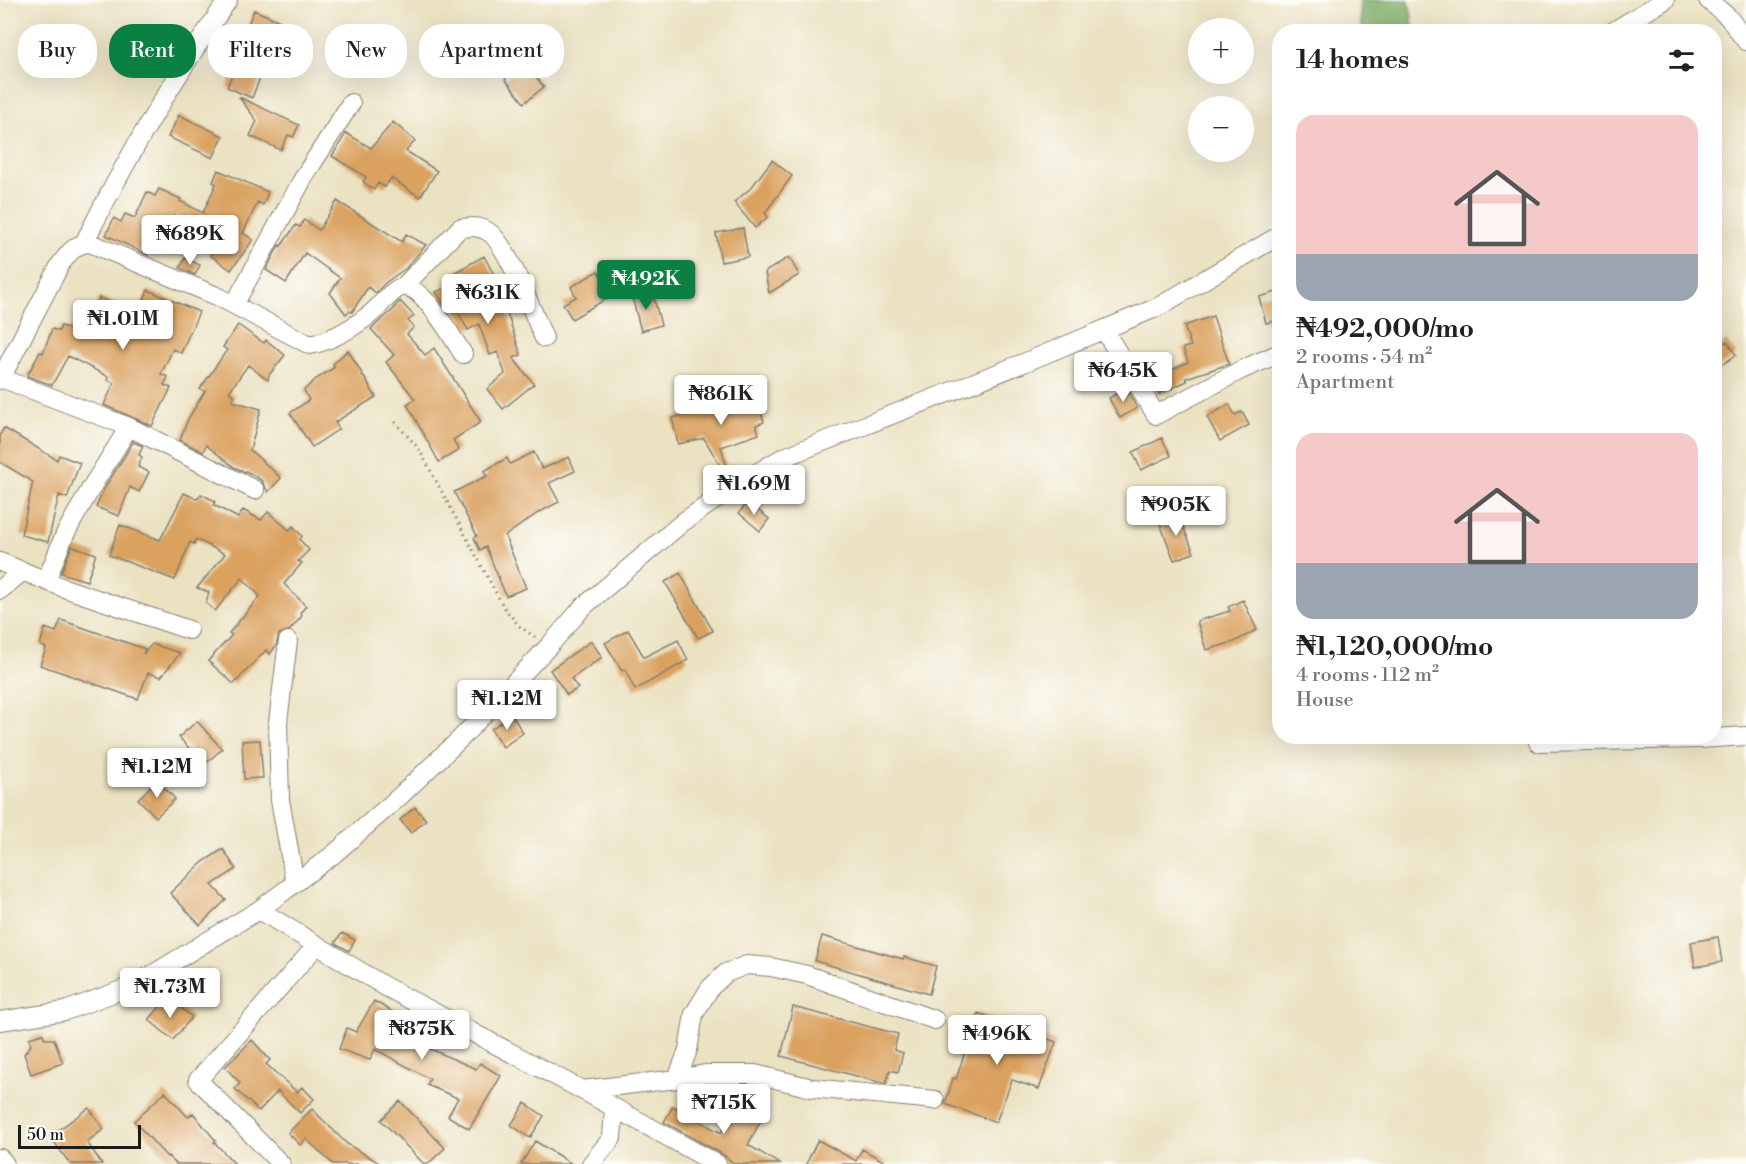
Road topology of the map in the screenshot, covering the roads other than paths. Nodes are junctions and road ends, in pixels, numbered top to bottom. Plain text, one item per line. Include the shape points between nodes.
1 (228, 0) edge
2 (1665, 0) edge
3 (1708, 0) edge
4 (1625, 24) edge
5 (1746, 41) edge
6 (351, 104) dead end
7 (1272, 240) edge
8 (84, 243) junction
9 (404, 286) junction
10 (234, 305) junction
11 (1104, 330) junction
12 (544, 338) dead end
13 (463, 354) dead end
14 (1272, 356) edge
15 (1, 379) edge
16 (129, 427) junction
17 (255, 490) dead end
18 (0, 562) edge
19 (23, 572) junction
20 (46, 581) junction
21 (0, 590) edge
22 (189, 630) dead end
23 (288, 641) dead end
24 (1746, 736) edge
25 (1722, 738) edge
26 (295, 883) junction
27 (259, 910) junction
28 (317, 945) junction
29 (935, 1020) dead end
30 (0, 1021) edge
31 (677, 1079) junction
32 (582, 1090) junction
33 (935, 1100) dead end
34 (614, 1108) junction
35 (0, 1158) edge
36 (5, 1164) edge
37 (281, 1164) edge
38 (591, 1164) edge
39 (717, 1164) edge

1 - 8 street via 187,60
2 - 4 street
3 - 5 street via 1728,17
6 - 10 street via 305,175
7 - 11 street via 1158,307
8 - 10 street
8 - 15 street via 71,250 60,265
9 - 10 street via 369,316 310,345
9 - 12 street via 460,228 475,226 489,231 505,250
9 - 13 street via 432,306
11 - 14 street via 1156,415
11 - 26 street via 782,458 738,484 683,522 583,607 460,739 334,854
15 - 16 street
16 - 17 street
16 - 20 street via 65,534
18 - 19 street
19 - 20 street
19 - 21 street
20 - 22 street
23 - 26 street via 278,722 280,800
24 - 25 street
26 - 27 street
27 - 28 street
27 - 30 street via 135,985 65,1011
28 - 32 street via 386,987
28 - 37 street via 198,1080
29 - 31 street via 807,975 747,965 726,973 710,988 694,1014 688,1050
31 - 32 street
31 - 33 street via 705,1074 755,1074 812,1088
32 - 34 street
34 - 38 street via 612,1138
34 - 39 street
35 - 36 street

